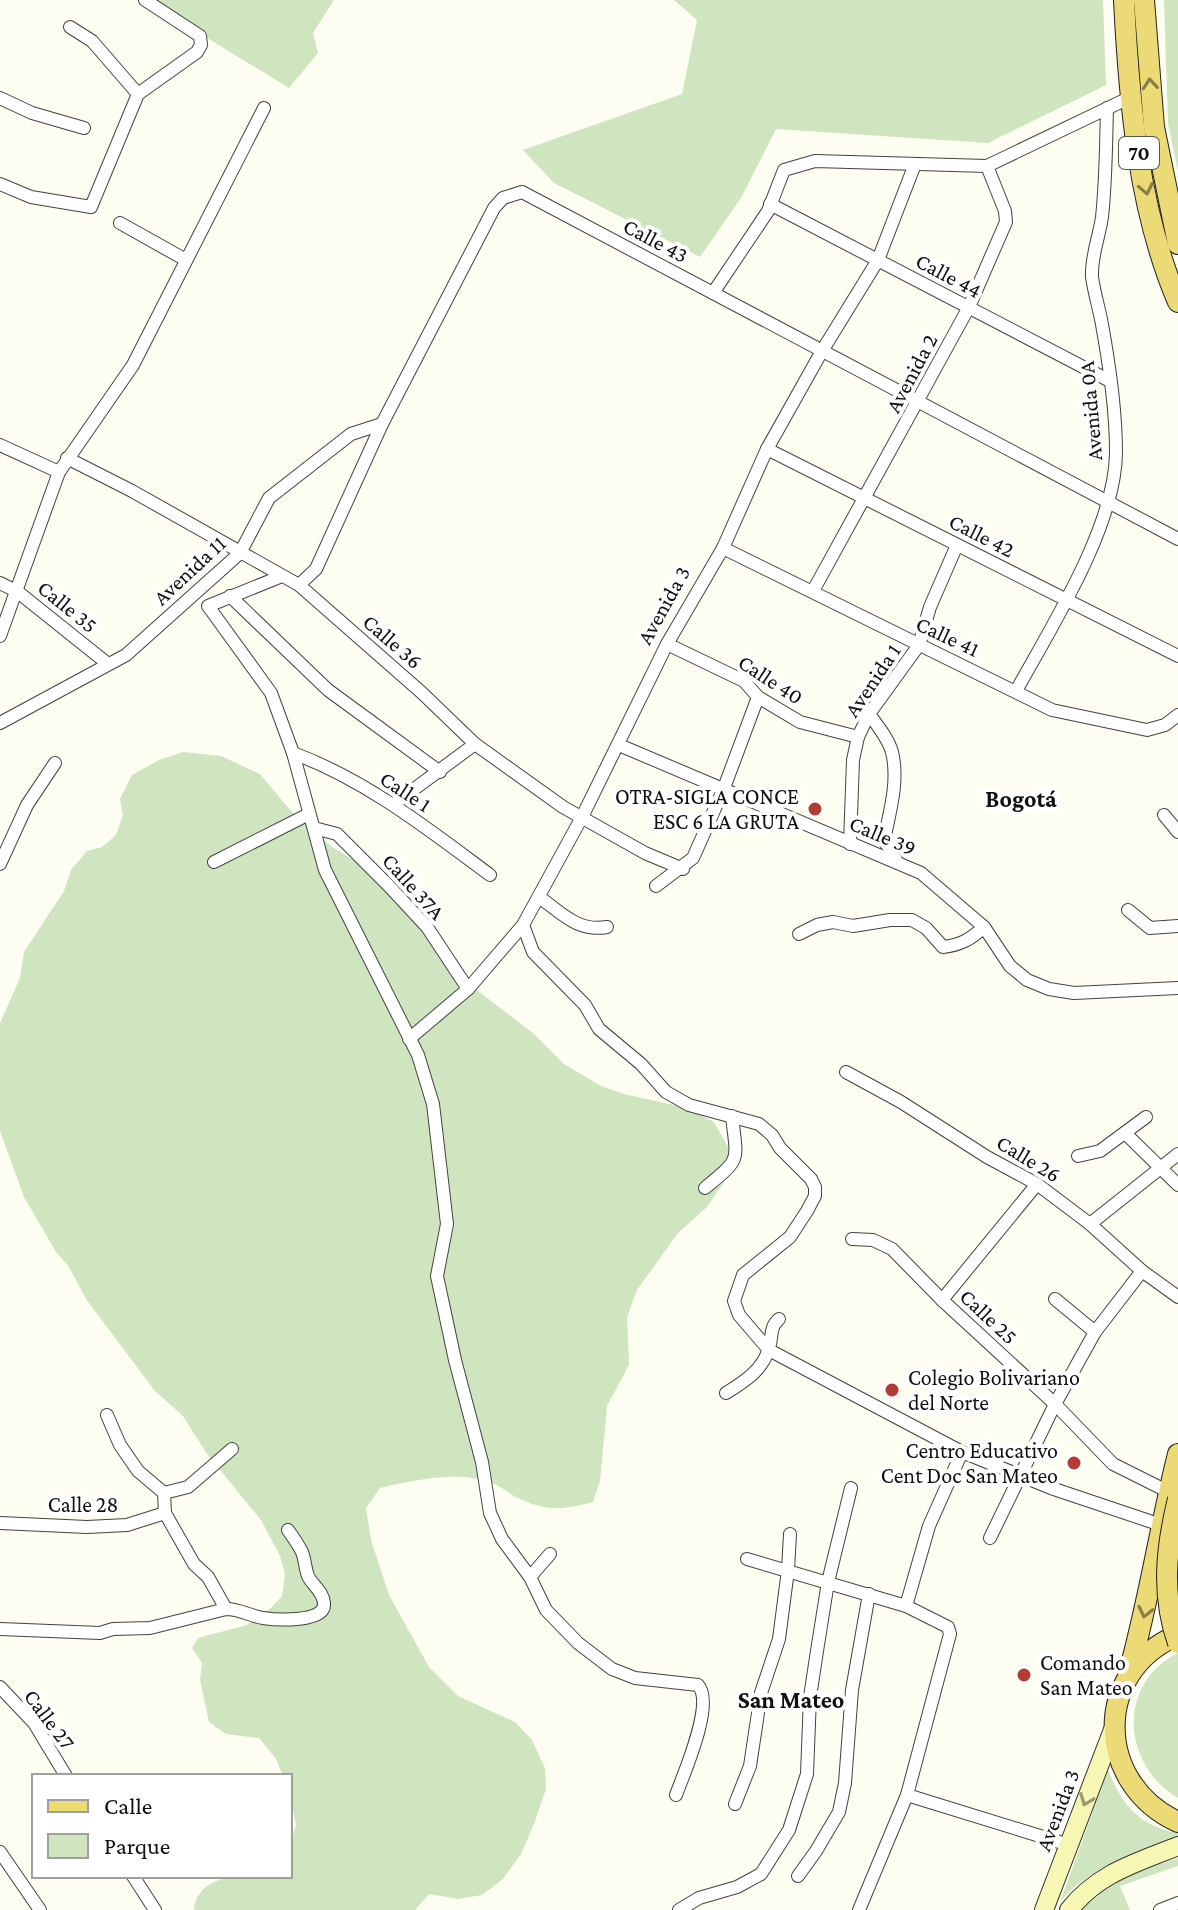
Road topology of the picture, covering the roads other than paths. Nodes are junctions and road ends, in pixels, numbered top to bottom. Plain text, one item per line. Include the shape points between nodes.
1 (145, 0) edge
2 (1124, 0) edge
3 (1144, 0) edge
4 (70, 27) dead end
5 (138, 94) junction
6 (1131, 97) junction
7 (0, 98) edge
8 (264, 108) dead end
9 (1107, 108) junction
10 (84, 128) dead end
11 (915, 164) junction
12 (987, 166) junction
13 (0, 184) edge
14 (770, 204) junction
15 (120, 223) dead end
16 (1178, 244) edge
17 (186, 260) junction
18 (878, 260) junction
19 (713, 293) junction
20 (1178, 302) edge
21 (969, 307) junction
22 (822, 351) junction
23 (1110, 381) junction
24 (919, 402) junction
25 (382, 424) junction
26 (0, 445) edge
27 (767, 449) junction
28 (67, 458) junction
29 (59, 472) junction
30 (866, 498) junction
31 (1110, 502) junction
32 (1178, 539) edge
33 (957, 545) junction
34 (723, 548) junction
35 (240, 553) junction
36 (282, 576) junction
37 (0, 583) edge
38 (299, 585) junction
39 (813, 591) junction
40 (18, 592) junction
41 (195, 593) junction
42 (230, 596) junction
43 (1067, 600) junction
44 (208, 606) junction
45 (0, 636) edge
46 (667, 644) junction
47 (919, 645) junction
48 (1178, 656) edge
49 (108, 664) junction
50 (1016, 691) junction
51 (758, 697) junction
52 (869, 714) junction
53 (1178, 715) edge
54 (0, 723) edge
55 (858, 737) junction
56 (475, 744) junction
57 (619, 745) junction
58 (293, 753) junction
59 (55, 763) dead end
60 (440, 772) junction
61 (724, 788) junction
62 (394, 804) junction
63 (309, 814) junction
64 (1164, 815) dead end
65 (582, 817) junction
66 (314, 828) junction
67 (1178, 832) edge
68 (850, 844) junction
69 (214, 862) dead end
70 (0, 864) edge
71 (899, 866) junction
72 (683, 869) junction
73 (490, 875) dead end
74 (656, 886) dead end
75 (539, 897) junction
76 (1128, 910) dead end
77 (523, 925) junction
78 (1178, 926) edge
79 (607, 927) dead end
80 (984, 927) junction
81 (799, 934) dead end
82 (1178, 988) edge
83 (468, 989) junction
84 (409, 1039) junction
85 (846, 1072) dead end
86 (732, 1116) junction
87 (1146, 1117) dead end
88 (1125, 1133) junction
89 (1178, 1154) edge
90 (1078, 1156) dead end
91 (1161, 1169) junction
92 (1037, 1184) junction
93 (1178, 1185) edge
94 (705, 1188) dead end
95 (1090, 1224) junction
96 (852, 1239) dead end
97 (1142, 1271) junction
98 (1177, 1294) edge
99 (1055, 1299) dead end
100 (942, 1300) junction
101 (779, 1319) dead end
102 (1095, 1332) junction
103 (769, 1350) junction
104 (726, 1393) dead end
105 (1055, 1404) junction
106 (107, 1415) dead end
107 (232, 1449) dead end
108 (962, 1452) junction
109 (1178, 1454) edge
110 (1019, 1474) junction
111 (851, 1488) dead end
112 (164, 1493) junction
113 (1173, 1496) edge
114 (165, 1513) junction
115 (0, 1523) edge
116 (1161, 1525) junction
117 (288, 1530) dead end
118 (790, 1534) dead end
119 (990, 1538) dead end
120 (550, 1554) dead end
121 (747, 1559) dead end
122 (788, 1570) junction
123 (530, 1577) junction
124 (828, 1582) junction
125 (869, 1594) junction
126 (906, 1606) junction
127 (226, 1609) junction
128 (0, 1629) edge
129 (1178, 1635) edge
130 (1178, 1643) edge
131 (1126, 1682) junction
132 (0, 1687) edge
133 (1114, 1727) junction
134 (65, 1774) edge
135 (676, 1795) dead end
136 (907, 1795) junction
137 (735, 1804) dead end
138 (1178, 1822) edge
139 (1069, 1845) junction
140 (1178, 1846) edge
141 (0, 1852) edge
142 (798, 1876) dead end
143 (134, 1878) edge
144 (1178, 1903) edge
145 (40, 1910) edge
146 (155, 1910) edge
147 (679, 1910) edge
148 (859, 1910) edge
149 (1044, 1910) edge
150 (1069, 1910) edge
151 (1160, 1910) edge

1 - 5 street via 200,36 201,45
2 - 6 main road, 70
16 -> 3 main road, 70 via 1154,127
4 - 5 street via 92,41
5 - 13 street via 91,207 31,197
6 - 9 street
6 -> 20 main road, 70 via 1155,235
7 - 10 street
8 - 17 street
9 - 12 street
9 - 23 street, Avenida 0A via 1103,201 1092,278
11 - 12 street
11 - 14 street via 799,164 784,170
11 - 18 street, Avenida 3
12 - 21 street, Avenida 2 via 1006,222
14 - 18 street, Calle 44
14 - 19 street
15 - 17 street
17 - 28 street via 133,365
18 - 21 street, Calle 44
18 - 22 street, Avenida 3
19 - 22 street, Calle 43
19 - 25 street, Calle 43 via 522,192 503,198
21 - 23 street, Calle 44
21 - 24 street, Avenida 2
22 - 24 street, Calle 43
22 - 27 street, Avenida 3
23 - 31 street, Avenida 0A via 1116,450
24 - 30 street, Avenida 2
24 - 31 street, Calle 43
25 - 35 street, Avenida 11 via 351,434 269,498
25 - 38 street, Calle 43 via 316,569
26 - 29 street
27 - 30 street, Calle 42
27 - 34 street, Avenida 3
28 - 29 street
28 - 35 street, Calle 36
29 - 40 street
30 - 33 street, Calle 42
30 - 39 street, Avenida 2
31 - 32 street, Calle 43
31 - 43 street, Avenida 0A
33 - 43 street, Calle 42
33 - 47 street, Avenida 1
34 - 39 street, Calle 41
34 - 46 street, Avenida 3
35 - 36 street, Calle 36
35 - 41 street, Avenida 11
36 - 38 street, Calle 36
36 - 42 street
37 - 40 street, Calle 35
38 - 56 street, Calle 36
39 - 47 street, Calle 41
40 - 45 street
40 - 49 street, Calle 35
41 - 44 street
41 - 49 street, Avenida 11 via 126,655
42 - 44 street
42 - 60 street via 328,690
43 - 48 street, Calle 42
43 - 50 street, Avenida 0A
44 - 58 street via 271,693
46 - 51 street, Calle 40 via 744,681
46 - 57 street, Avenida 3
47 - 50 street, Calle 41
47 - 52 street, Avenida 1
49 - 54 street, Avenida 11
50 - 53 street, Calle 41 via 1052,710 1147,730
51 - 55 street, Calle 40 via 800,722
51 - 61 street
52 - 55 street, Avenida 1
52 - 71 street via 891,750 893,797 884,840
55 - 68 street, Avenida 1
56 - 60 street
56 - 65 street, Calle 36
57 - 61 street, Calle 39
57 - 65 street, Avenida 3
58 - 62 street, Calle 1
58 - 63 street
59 - 70 street via 27,805
60 - 62 street
61 - 68 street, Calle 39
61 - 72 street
62 - 73 street, Calle 1
63 - 66 street
63 - 69 street
64 - 67 street
65 - 72 street, Calle 36
65 - 75 street, Avenida 3
66 - 83 street, Calle 37A via 337,834 389,886 427,927
66 - 84 street via 325,870
68 - 71 street, Calle 39
71 - 80 street, Calle 39 via 921,873
72 - 74 street
75 - 77 street, Avenida 3
75 - 79 street via 580,927
76 - 78 street via 1150,928
77 - 83 street, Avenida 3
77 - 86 street via 533,952 585,1005 599,1029 666,1092 689,1105
80 - 81 street via 971,939 943,947 912,920 853,926 833,922
80 - 82 street, Calle 39 via 1018,975 1049,989 1074,993
83 - 84 street, Avenida 3
84 - 123 street via 433,1104 447,1224 437,1276 455,1360 476,1432 490,1513
85 - 92 street, Calle 26
86 - 94 street via 734,1163
86 - 103 street via 759,1124 772,1135 815,1187 815,1196 790,1237 743,1275 734,1301 739,1315
87 - 88 street
88 - 90 street via 1100,1151
88 - 91 street
89 - 91 street
91 - 93 street
91 - 95 street
92 - 95 street, Calle 26
92 - 100 street
95 - 97 street, Calle 26
96 - 100 street, Calle 25 via 873,1240 892,1249
97 - 98 street, Calle 26
97 - 102 street
99 - 102 street
100 - 105 street, Calle 25
101 - 103 street
102 - 105 street
103 - 104 street via 752,1376
103 - 108 street
105 - 110 street
105 - 113 street, Calle 25 via 1113,1464
106 - 112 street via 138,1471
107 - 112 street via 188,1487
108 - 110 street
108 - 126 street via 929,1526
109 - 113 main road
110 - 116 street
110 - 119 street
111 - 124 street
112 - 114 street
113 - 116 main road
113 - 130 main road, bridge via 1166,1582
114 - 115 street, Calle 28 via 127,1525
114 - 127 street
116 -> 131 main road
117 - 127 street via 320,1591 321,1612 284,1619
118 - 122 street
120 - 123 street
121 - 122 street
122 - 124 street
122 - 137 street via 779,1639 761,1693 750,1766
123 - 135 street via 546,1610 612,1669 702,1689 702,1717
124 - 125 street
124 - 147 street via 810,1697 807,1774 789,1830 761,1874
125 - 126 street
125 - 142 street via 839,1812
126 - 136 street via 948,1627 950,1634
127 - 128 street via 150,1628 100,1633
129 - 131 main road via 1147,1655
131 - 133 main road
132 - 134 street, Calle 27 via 34,1723
133 - 138 main road via 1131,1784 1156,1810
133 -> 139 main road, Avenida 3
136 - 139 street
136 - 148 street
139 - 149 main road, Avenida 3
140 - 150 main road via 1098,1881
141 - 145 street
143 - 146 street
144 - 151 street

